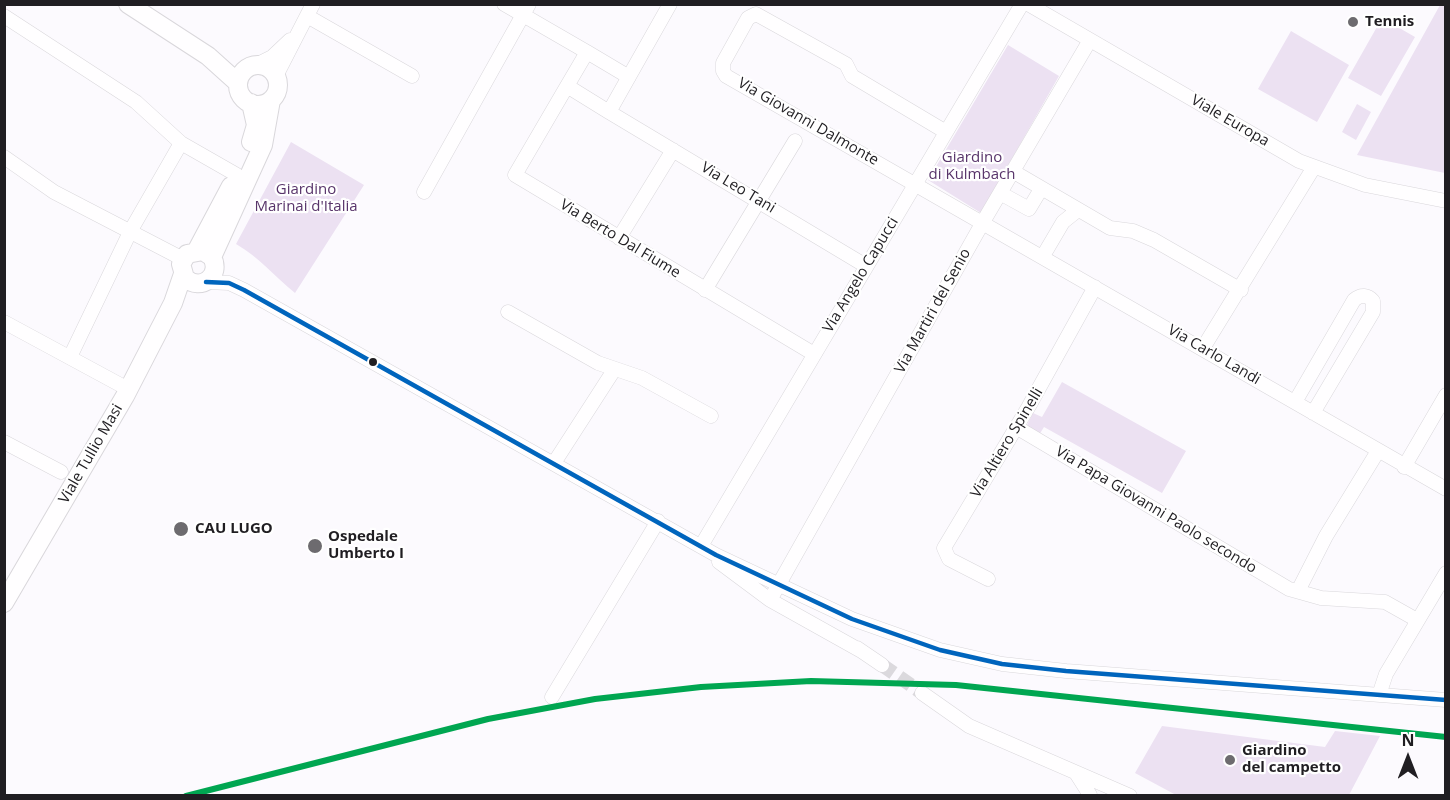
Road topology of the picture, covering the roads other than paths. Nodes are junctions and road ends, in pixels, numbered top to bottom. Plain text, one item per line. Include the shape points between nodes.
1 (128, 4) edge
2 (504, 4) edge
3 (670, 4) edge
4 (1022, 4) edge
5 (1028, 4) edge
6 (310, 10) edge
7 (526, 10) edge
8 (4, 16) edge
9 (296, 35) junction
10 (1090, 40) junction
11 (587, 52) junction
12 (247, 72) junction
13 (276, 76) junction
14 (412, 76) dead end
15 (629, 77) junction
16 (567, 86) junction
17 (271, 100) junction
18 (251, 103) junction
19 (609, 112) junction
20 (946, 132) junction
21 (795, 141) dead end
22 (180, 143) junction
23 (674, 150) junction
24 (4, 158) edge
25 (1314, 167) junction
26 (1014, 172) junction
27 (237, 175) junction
28 (917, 183) junction
29 (1041, 189) junction
30 (424, 192) dead end
31 (1000, 194) junction
32 (758, 199) junction
33 (1446, 201) edge
34 (1078, 210) junction
35 (983, 222) junction
36 (131, 230) junction
37 (619, 238) junction
38 (1043, 256) junction
39 (199, 267) junction
40 (866, 267) junction
41 (1095, 287) junction
42 (705, 290) junction
43 (1241, 290) junction
44 (508, 312) dead end
45 (4, 322) edge
46 (1203, 348) junction
47 (814, 354) junction
48 (70, 357) junction
49 (614, 370) junction
50 (128, 389) junction
51 (1446, 395) edge
52 (1295, 402) junction
53 (1313, 413) junction
54 (711, 416) dead end
55 (1016, 427) junction
56 (4, 442) edge
57 (1378, 451) junction
58 (554, 463) junction
59 (1404, 466) junction
60 (61, 472) dead end
61 (1446, 489) edge
62 (658, 521) junction
63 (701, 546) junction
64 (716, 555) junction
65 (1446, 573) edge
66 (988, 579) dead end
67 (780, 585) junction
68 (1298, 591) junction
69 (796, 594) junction
70 (770, 600) junction
71 (4, 603) edge
72 (784, 609) junction
73 (1417, 621) junction
74 (863, 652) junction
75 (882, 665) tunnel mouth
76 (922, 693) tunnel mouth
77 (1379, 695) junction
78 (552, 697) dead end
79 (1446, 700) edge
80 (1076, 773) junction
81 (1113, 788) junction
82 (1090, 795) edge
83 (1130, 795) edge

1 - 12 main road via 208,56
2 - 7 street
3 - 15 street
4 - 20 street, Via Angelo Capucci
5 - 10 street, Viale Europa
6 - 9 street
6 - 14 street
7 - 11 street
7 - 30 street
8 - 22 street via 136,102
9 - 12 street via 272,57
9 - 13 street
10 - 25 street, Viale Europa
10 - 26 street, Via Martiri del Senio
11 - 15 street
11 - 16 street
12 - 13 main road via 268,67
12 - 18 main road, Viale Tullio Masi via 241,95
13 - 17 main road, Viale Tullio Masi via 278,88
15 - 19 street
16 - 19 street, Via Leo Tani
16 - 37 street, Via Berto Dal Fiume via 515,175
17 - 18 main road
17 - 39 main road, Viale Tullio Masi via 263,145
18 - 27 main road, Viale Tullio Masi via 256,125
19 - 23 street, Via Leo Tani
20 - 28 street, Via Angelo Capucci
20 - 28 street, Via Giovanni Dalmonte via 852,76 846,64 753,14 748,18 722,67 726,76
21 - 32 street
22 - 27 street
22 - 36 street
23 - 32 street, Via Leo Tani
23 - 37 street
24 - 36 street via 54,192
25 - 33 street, Viale Europa via 1365,185
25 - 43 street
26 - 29 street
26 - 31 street, Via Martiri del Senio
27 - 39 main road, Viale Tullio Masi
28 - 35 street, Via Giovanni Dalmonte
28 - 40 street, Via Angelo Capucci
29 - 31 street via 1029,208
29 - 34 street
31 - 35 street, Via Martiri del Senio
32 - 40 street, Via Leo Tani
32 - 42 street
34 - 38 street via 1063,222
34 - 43 street via 1110,228 1133,231 1154,240
35 - 38 street, Via Carlo Landi
35 - 67 street, Via Martiri del Senio
36 - 39 street
36 - 48 street
37 - 42 street, Via Berto Dal Fiume
38 - 41 street, Via Carlo Landi
39 - 50 main road, Viale Tullio Masi via 173,303
39 - 58 street
40 - 47 street, Via Angelo Capucci
41 - 46 street, Via Carlo Landi
41 - 55 street, Via Altiero Spinelli
42 - 47 street, Via Berto Dal Fiume
43 - 46 street
44 - 49 street
45 - 48 street
46 - 52 street, Via Carlo Landi
47 - 63 street, Via Angelo Capucci
48 - 50 street
49 - 54 street via 642,378
49 - 58 street
50 - 71 main road, Viale Tullio Masi
51 - 59 street
52 - 53 street, Via Carlo Landi
52 - 53 street via 1354,300 1368,296 1375,305 1373,312
53 - 57 street, Via Carlo Landi
55 - 66 street, Via Altiero Spinelli via 944,548 949,559
55 - 68 street, Via Papa Giovanni Paolo secondo
56 - 60 street
57 - 59 street, Via Carlo Landi
57 - 68 street
58 - 62 street
59 - 61 street, Via Carlo Landi
62 - 63 street
62 - 78 street
63 - 64 street
64 - 67 street
64 - 70 street via 720,563
65 - 73 street
67 - 69 street
67 - 70 street, Via Martiri del Senio
68 - 73 street, Via Papa Giovanni Paolo secondo via 1385,602
69 - 72 street
69 - 74 street via 801,610
69 - 77 street via 852,619 940,650 1002,664
70 - 72 street
72 - 74 street
73 - 77 street via 1386,674
74 - 75 street
76 - 80 street via 969,726
77 - 79 street
80 - 81 street
80 - 82 street
81 - 82 street
81 - 83 street

